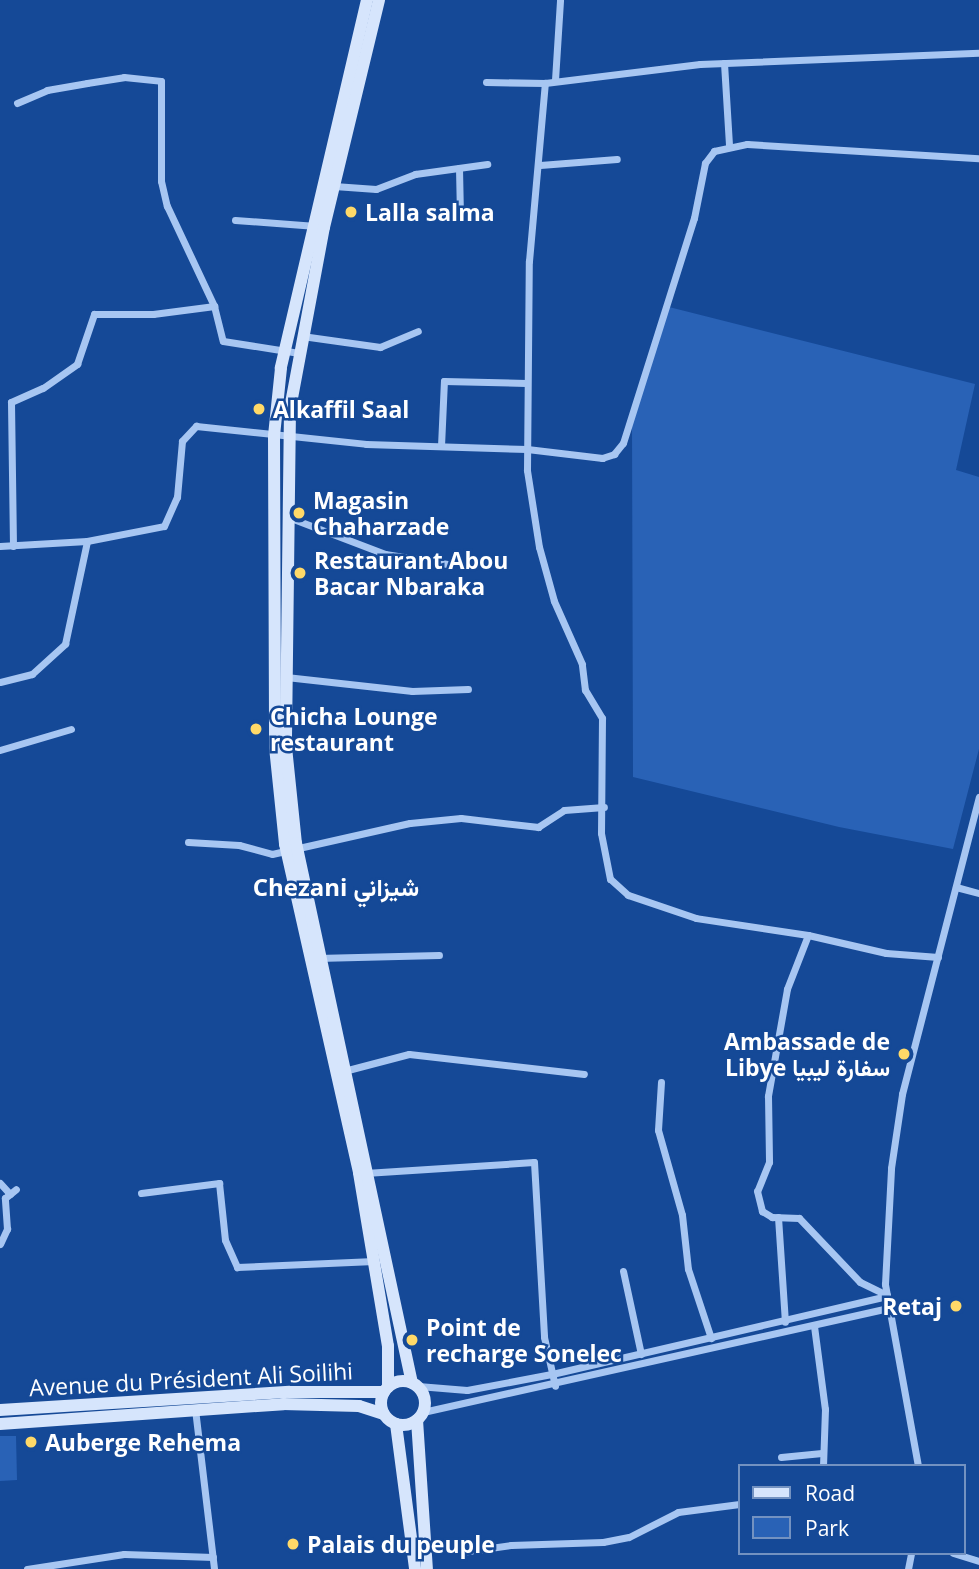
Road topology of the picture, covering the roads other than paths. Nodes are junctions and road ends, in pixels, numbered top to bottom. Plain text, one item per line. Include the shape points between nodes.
1 (367, 0) edge
2 (379, 0) edge
3 (560, 0) edge
4 (979, 53) edge
5 (724, 63) junction
6 (555, 80) junction
7 (485, 82) dead end
8 (545, 83) junction
9 (17, 103) dead end
10 (729, 145) junction
11 (979, 158) edge
12 (617, 159) dead end
13 (487, 164) dead end
14 (540, 165) junction
15 (459, 168) junction
16 (334, 186) junction
17 (460, 216) dead end
18 (235, 220) dead end
19 (318, 226) junction
20 (214, 306) junction
21 (418, 331) dead end
22 (302, 336) junction
23 (284, 350) junction
24 (299, 353) junction
25 (526, 383) junction
26 (274, 436) junction
27 (287, 437) junction
28 (441, 446) junction
29 (527, 449) junction
30 (287, 516) junction
31 (87, 541) junction
32 (13, 546) junction
33 (0, 547) edge
34 (447, 564) dead end
35 (281, 676) junction
36 (0, 682) edge
37 (468, 690) dead end
38 (71, 729) dead end
39 (0, 750) edge
40 (979, 797) edge
41 (604, 807) junction
42 (188, 842) dead end
43 (292, 851) junction
44 (956, 887) junction
45 (979, 893) edge
46 (808, 935) junction
47 (439, 955) dead end
48 (938, 957) junction
49 (318, 958) junction
50 (343, 1071) junction
51 (584, 1074) dead end
52 (661, 1082) dead end
53 (363, 1173) junction
54 (0, 1183) edge
55 (141, 1193) dead end
56 (778, 1217) junction
57 (0, 1244) edge
58 (374, 1261) junction
59 (623, 1271) dead end
60 (888, 1297) junction
61 (890, 1308) junction
62 (785, 1322) junction
63 (814, 1326) junction
64 (711, 1338) junction
65 (641, 1354) junction
66 (552, 1374) junction
67 (414, 1385) junction
68 (555, 1386) junction
69 (386, 1390) junction
70 (194, 1398) junction
71 (0, 1410) edge
72 (195, 1412) junction
73 (384, 1414) junction
74 (420, 1416) junction
75 (0, 1424) edge
76 (396, 1424) junction
77 (822, 1453) junction
78 (781, 1457) dead end
79 (823, 1464) edge
80 (918, 1464) edge
81 (738, 1504) edge
82 (462, 1552) dead end
83 (960, 1555) edge
84 (213, 1557) junction
85 (979, 1560) edge
86 (27, 1569) edge
87 (215, 1569) edge
88 (415, 1569) edge
89 (427, 1569) edge

1 - 19 main road
2 - 16 main road
3 - 6 street
4 - 5 street
5 - 6 street
5 - 10 street
6 - 8 street
7 - 8 street
8 - 14 street
9 - 20 street via 47,90 124,77 161,81 161,181 167,206
10 - 11 street
10 - 29 street via 714,151 705,163 694,219 623,443 614,454 602,458
12 - 14 street
13 - 15 street
14 - 25 street via 529,261
15 - 16 street via 415,174 376,189
15 - 17 street
16 - 19 main road
18 - 19 street
19 - 22 main road
19 - 23 main road
20 - 23 street via 223,341
20 - 32 street via 153,314 94,314 77,364 43,388 11,402
21 - 22 street via 380,347
22 - 24 main road
23 - 24 street
23 - 26 main road
24 - 27 main road
25 - 28 street via 444,381
25 - 29 street
26 - 27 street
26 - 31 street via 191,429 182,441 177,497 164,526
26 - 35 main road
27 - 28 street
27 - 30 main road
28 - 29 street
29 - 41 street via 539,547 554,601 582,664 585,690 602,718
30 - 34 street via 385,554
30 - 35 main road
31 - 32 street
31 - 36 street via 65,645 32,674
32 - 33 street
35 - 37 street via 412,691
35 - 43 main road via 275,747
38 - 39 street
40 - 44 street
41 - 43 street via 564,810 538,827 461,818 410,823
41 - 46 street via 605,863 610,879 628,895 705,920
42 - 43 street
43 - 49 main road
44 - 45 street
44 - 48 street
46 - 48 street via 886,953
46 - 56 street via 787,989 768,1096 769,1161 757,1191 762,1211
47 - 49 street
48 - 60 street via 894,1133 884,1254
49 - 50 main road
50 - 51 street via 409,1054
50 - 53 main road
52 - 64 street via 658,1129 682,1215 688,1269
53 - 58 main road
53 - 66 street via 534,1162 544,1337
53 - 67 main road via 400,1344
54 - 57 street via 13,1192 5,1198 6,1229
55 - 58 street via 219,1183 225,1240 237,1267
56 - 60 street via 799,1218 860,1282
56 - 62 street
58 - 69 main road via 388,1346
59 - 65 street
60 - 61 street
60 - 62 street
61 - 63 street
61 - 80 street
62 - 64 street
63 - 68 street
63 - 77 street via 825,1409
64 - 65 street
65 - 66 street
66 - 67 street via 467,1390
66 - 68 street
67 - 69 main road
67 - 74 main road via 425,1398
68 - 74 street via 457,1402
69 - 70 main road, Avenue du Président Ali Soilihi
69 - 73 main road
70 - 71 main road, Avenue du Président Ali Soilihi
70 - 72 street
72 - 73 main road, Avenue du Président Ali Soilihi via 337,1404
72 - 75 main road, Avenue du Président Ali Soilihi
72 - 84 street
73 - 76 main road
74 - 76 main road
74 - 89 main road
76 - 88 main road
77 - 78 street
77 - 79 street
81 - 82 street via 678,1512 629,1537 603,1542
83 - 85 street
84 - 86 street via 124,1554
84 - 87 street

